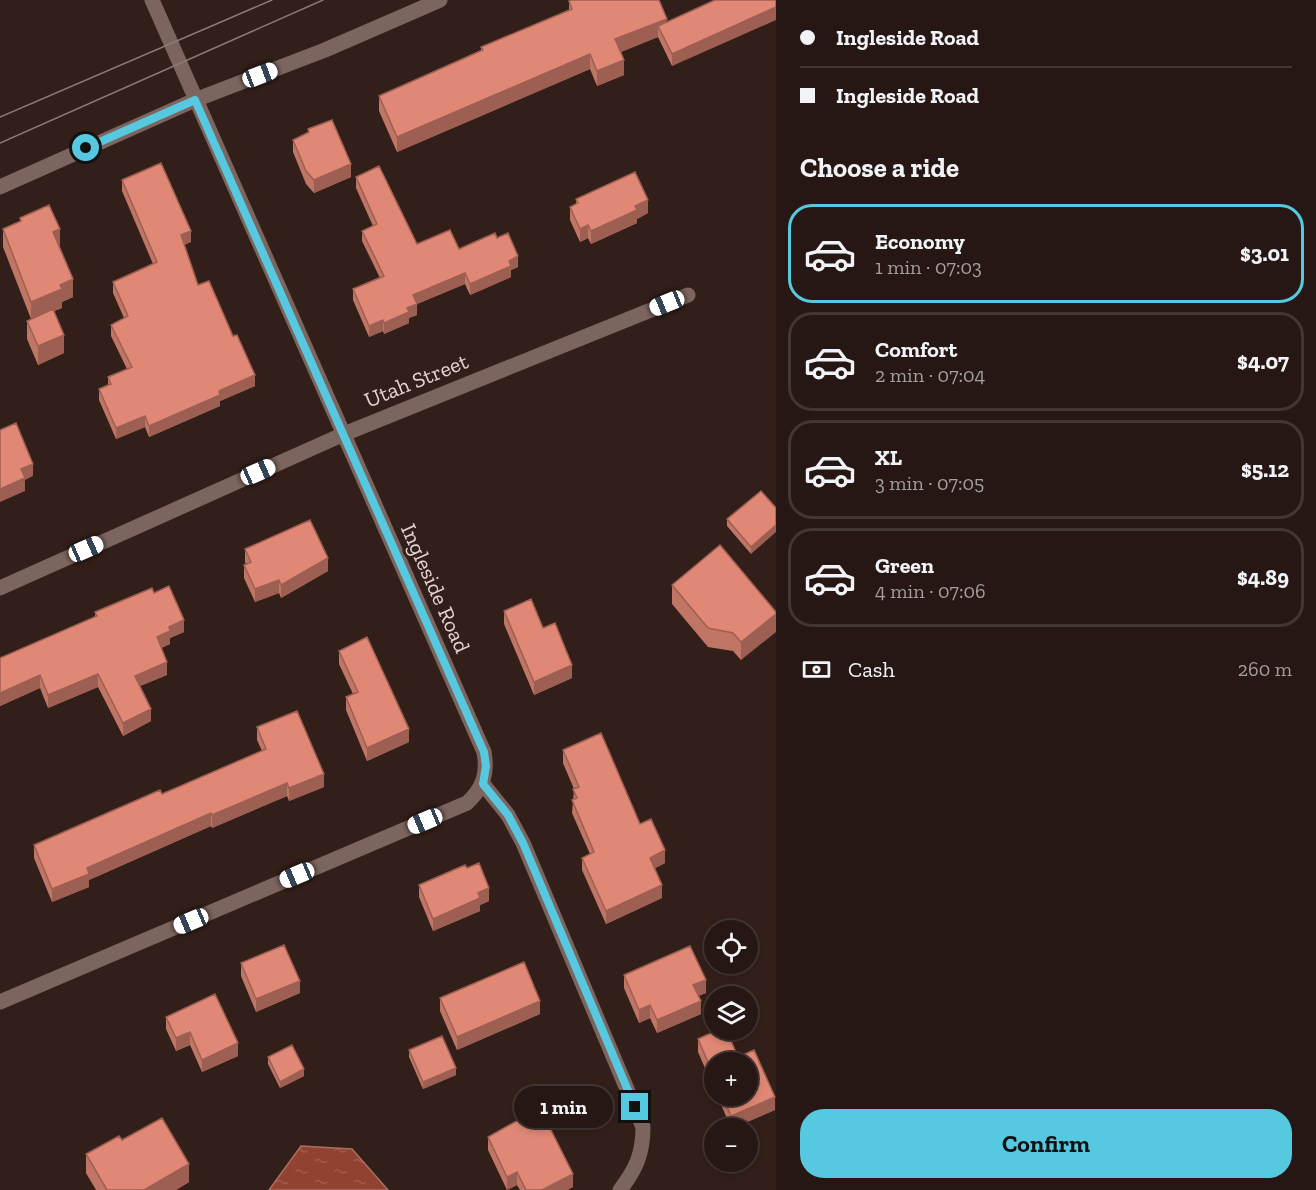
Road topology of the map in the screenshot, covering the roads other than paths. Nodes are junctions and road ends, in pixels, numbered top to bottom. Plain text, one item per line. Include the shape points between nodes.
1 (152, 0) edge
2 (440, 0) edge
3 (195, 100) junction
4 (0, 187) edge
5 (688, 295) dead end
6 (344, 434) junction
7 (0, 588) edge
8 (483, 784) junction
9 (0, 1002) edge
10 (620, 1190) edge

1 - 3 street, Ingleside Road
2 - 3 street
3 - 4 street
3 - 6 street, Ingleside Road
5 - 6 street, Utah Street
6 - 7 street, Utah Street
6 - 8 street, Ingleside Road via 484,752
8 - 9 street via 467,803
8 - 10 street via 508,815 523,843 643,1127 643,1149 636,1170

